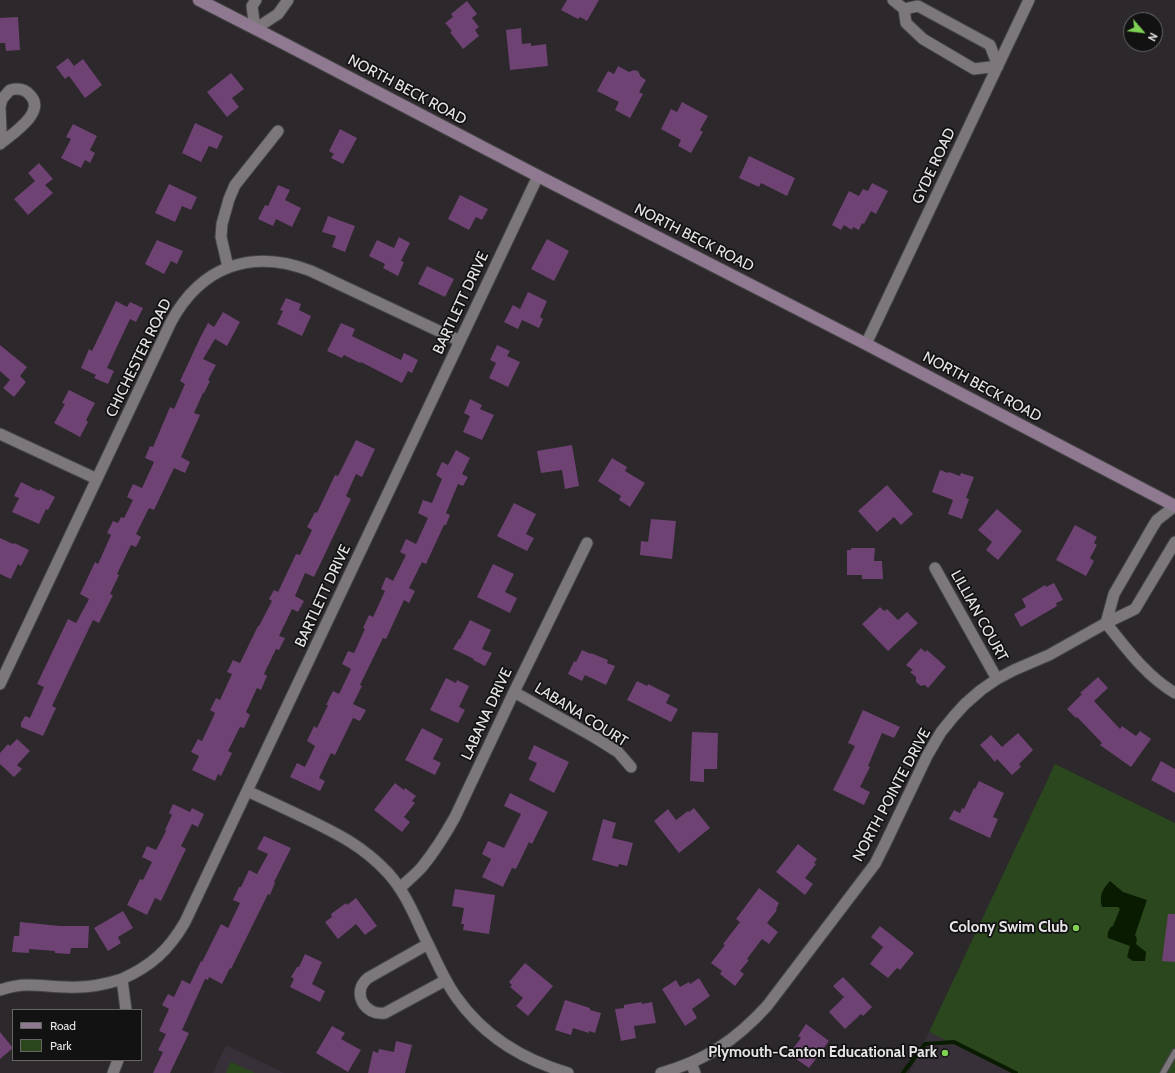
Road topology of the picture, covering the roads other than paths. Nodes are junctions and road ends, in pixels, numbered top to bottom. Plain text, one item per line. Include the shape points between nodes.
1 (199, 0) edge
2 (256, 0) edge
3 (288, 0) edge
4 (893, 0) edge
5 (1029, 0) edge
6 (904, 9) junction
7 (255, 29) junction
8 (998, 66) junction
9 (278, 131) dead end
10 (0, 142) edge
11 (538, 176) junction
12 (228, 267) junction
13 (460, 341) junction
14 (866, 344) junction
15 (0, 434) edge
16 (97, 480) junction
17 (1175, 506) edge
18 (1175, 510) edge
19 (1175, 542) edge
20 (587, 543) dead end
21 (936, 568) dead end
22 (1106, 623) junction
23 (997, 679) junction
24 (0, 684) edge
25 (514, 692) junction
26 (1175, 693) edge
27 (631, 767) dead end
28 (247, 791) junction
29 (400, 888) junction
30 (428, 944) junction
31 (122, 979) junction
32 (446, 980) junction
33 (0, 990) edge
34 (126, 1009) edge
35 (1175, 1052) edge
36 (118, 1061) edge
37 (693, 1068) edge
38 (113, 1073) edge
39 (568, 1073) edge
40 (661, 1073) edge
41 (1163, 1073) edge

1 - 7 main road, NORTH BECK ROAD
2 - 7 street via 252,6
3 - 7 street via 278,14
4 - 6 street
5 - 8 street, GYDE ROAD
6 - 8 street via 918,6 990,45
6 - 8 street via 906,23 923,39 974,69
7 - 11 main road, NORTH BECK ROAD
8 - 14 street, GYDE ROAD
9 - 12 street via 235,185 229,199 222,237
10 - 10 street via 2,99 10,90 25,90 35,103 32,115
11 - 13 street, BARTLETT DRIVE
11 - 14 main road, NORTH BECK ROAD
12 - 13 street, CHICHESTER ROAD via 261,260 299,266
12 - 16 street, CHICHESTER ROAD via 200,284 179,308
13 - 28 street, BARTLETT DRIVE
14 - 17 main road, NORTH BECK ROAD
15 - 16 street
16 - 24 street, CHICHESTER ROAD
17 - 18 street
17 - 22 street via 1157,520 1152,528 1114,594
19 - 22 street, NORTH POINTE DRIVE via 1135,609
20 - 25 street, LABANA DRIVE
21 - 23 street, LILLIAN COURT
22 - 23 street, NORTH POINTE DRIVE via 1049,655
22 - 26 street via 1149,674
23 - 37 street, NORTH POINTE DRIVE via 965,704 941,732 875,864 767,1006 735,1037
25 - 27 street, LABANA COURT via 618,752
25 - 29 street, LABANA DRIVE via 446,834 421,868
28 - 29 street via 352,842 378,863
28 - 31 street, BARTLETT DRIVE via 178,934 155,959 138,972
29 - 30 street
30 - 32 street
30 - 32 street via 363,982 360,990 362,1001 372,1012 385,1013
31 - 33 street, BARTLETT DRIVE via 91,987 28,985
31 - 34 street
32 - 39 street via 463,1006 491,1035 538,1063
35 - 41 lane
36 - 38 street
37 - 40 street, NORTH POINTE DRIVE

